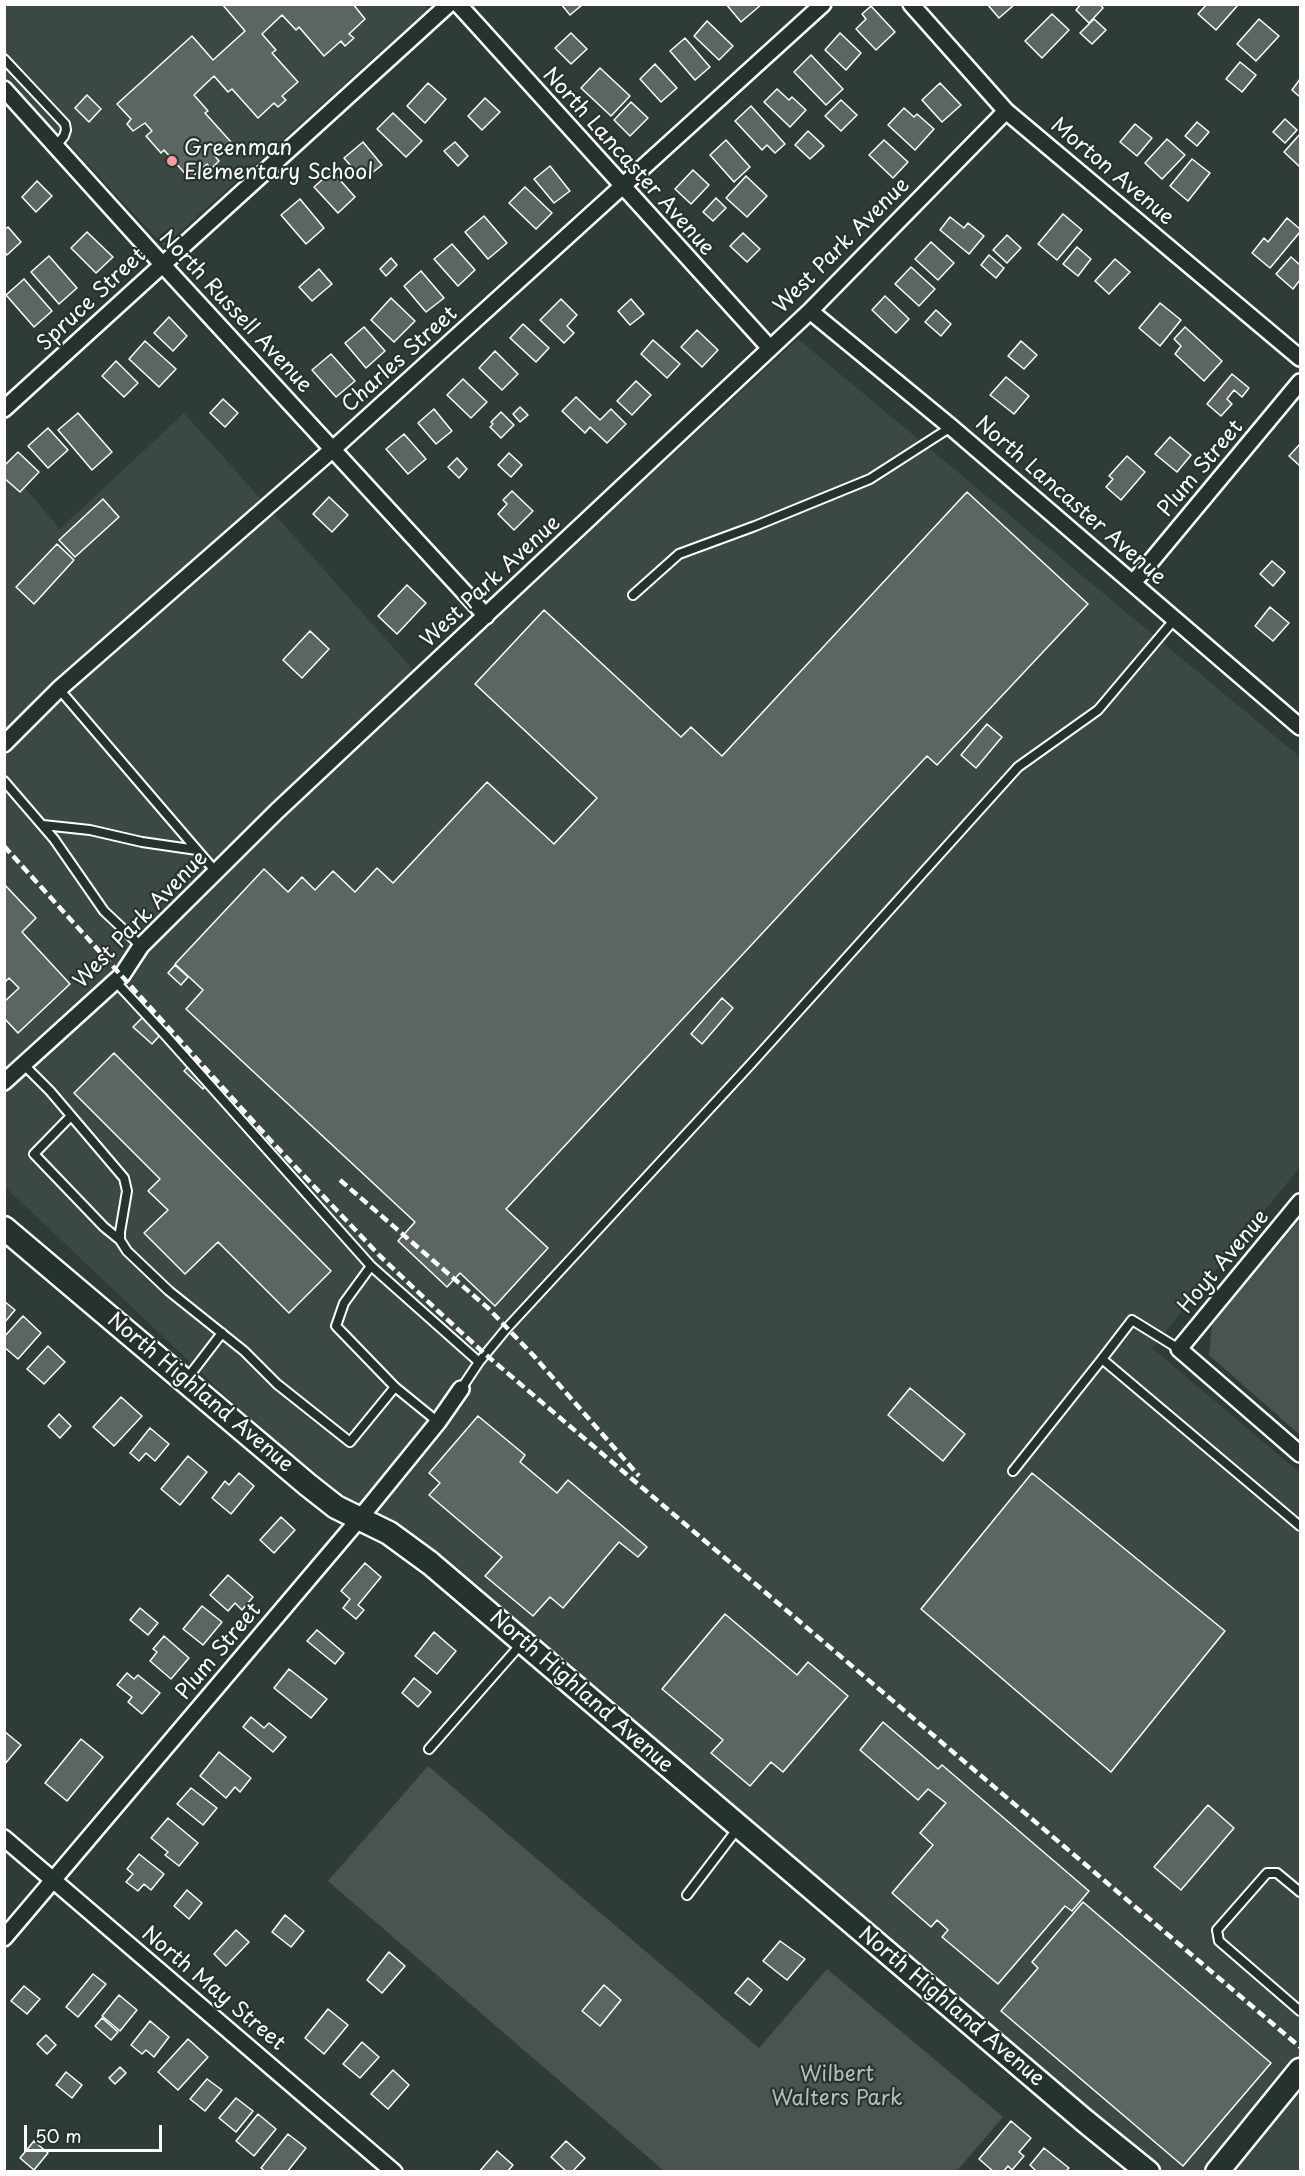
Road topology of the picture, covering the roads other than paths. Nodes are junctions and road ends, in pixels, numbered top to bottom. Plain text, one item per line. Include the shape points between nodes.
1 (449, 4) edge
2 (458, 4) edge
3 (823, 4) edge
4 (911, 4) edge
5 (4, 59) edge
6 (4, 89) edge
7 (1006, 111) junction
8 (56, 146) junction
9 (621, 186) junction
10 (162, 264) junction
11 (810, 311) junction
12 (769, 347) junction
13 (1300, 358) edge
14 (1300, 382) edge
15 (4, 409) edge
16 (951, 427) junction
17 (333, 449) junction
18 (1133, 583) junction
19 (633, 595) dead end
20 (486, 615) junction
21 (1174, 620) junction
22 (59, 688) junction
23 (1300, 727) edge
24 (4, 744) edge
25 (4, 782) edge
26 (43, 825) junction
27 (197, 850) junction
28 (216, 872) junction
29 (141, 946) junction
30 (115, 981) junction
31 (23, 1064) junction
32 (4, 1082) edge
33 (71, 1116) junction
34 (1300, 1202) edge
35 (4, 1228) edge
36 (120, 1240) junction
37 (371, 1266) junction
38 (222, 1333) junction
39 (1179, 1349) junction
40 (1102, 1359) junction
41 (479, 1362) junction
42 (186, 1381) junction
43 (395, 1387) junction
44 (461, 1389) joint
45 (438, 1422) junction
46 (1300, 1454) edge
47 (1013, 1471) dead end
48 (360, 1518) junction
49 (1300, 1526) edge
50 (523, 1642) junction
51 (429, 1749) dead end
52 (738, 1827) junction
53 (4, 1839) edge
54 (53, 1881) junction
55 (1300, 1892) edge
56 (687, 1895) dead end
57 (4, 1938) edge
58 (1300, 2011) edge
59 (1300, 2070) edge
60 (394, 2172) edge
61 (1148, 2172) edge
62 (1216, 2172) edge

1 - 10 street, Spruce Street
2 - 9 street, North Lancaster Avenue
3 - 9 street, Charles Street
4 - 7 street, Morton Avenue
5 - 8 lane via 65,124 66,130
6 - 8 street, North Russell Avenue
7 - 11 street, West Park Avenue
7 - 13 street, Morton Avenue
8 - 10 street, North Russell Avenue
9 - 12 street, North Lancaster Avenue
9 - 17 street, Charles Street
10 - 15 street, Spruce Street
10 - 17 street, North Russell Avenue
11 - 12 street, West Park Avenue
11 - 16 street, North Lancaster Avenue
12 - 20 street, West Park Avenue
14 - 18 street, Plum Street
16 - 18 street, North Lancaster Avenue
16 - 19 lane via 870,479 679,554
17 - 20 street, North Russell Avenue
17 - 22 street, Charles Street
18 - 21 street, North Lancaster Avenue
20 - 28 street, West Park Avenue via 285,802
21 - 23 street, North Lancaster Avenue
21 - 41 lane via 1098,710 1018,767
22 - 24 street, Charles Street
22 - 27 lane
25 - 26 lane
26 - 27 lane
26 - 29 lane via 104,911
27 - 28 lane
28 - 29 street, West Park Avenue
29 - 30 street, West Park Avenue
30 - 31 street, West Park Avenue
30 - 37 lane
31 - 32 street, West Park Avenue
31 - 33 lane
33 - 36 lane via 124,1178 127,1191
33 - 36 lane via 34,1154
34 - 39 street, Hoyt Avenue
35 - 42 street, North Highland Avenue
36 - 38 lane via 169,1291
37 - 41 lane
37 - 43 lane via 344,1303 336,1326
38 - 42 lane
38 - 43 lane via 277,1384 350,1442
39 - 40 lane via 1132,1320
39 - 46 street
40 - 47 lane
40 - 49 lane
41 - 44 lane
42 - 48 street, North Highland Avenue via 336,1507
43 - 45 lane
44 - 45 street, Plum Street
45 - 48 street, Plum Street
48 - 50 street, North Highland Avenue via 389,1533 430,1563
48 - 54 street, Plum Street
50 - 51 lane
50 - 52 street, North Highland Avenue
52 - 56 lane
52 - 61 street, North Highland Avenue
53 - 54 street, North May Street
54 - 57 street, Plum Street
54 - 60 street, North May Street
55 - 58 lane via 1277,1873 1267,1873 1217,1930 1219,1941
59 - 62 street

